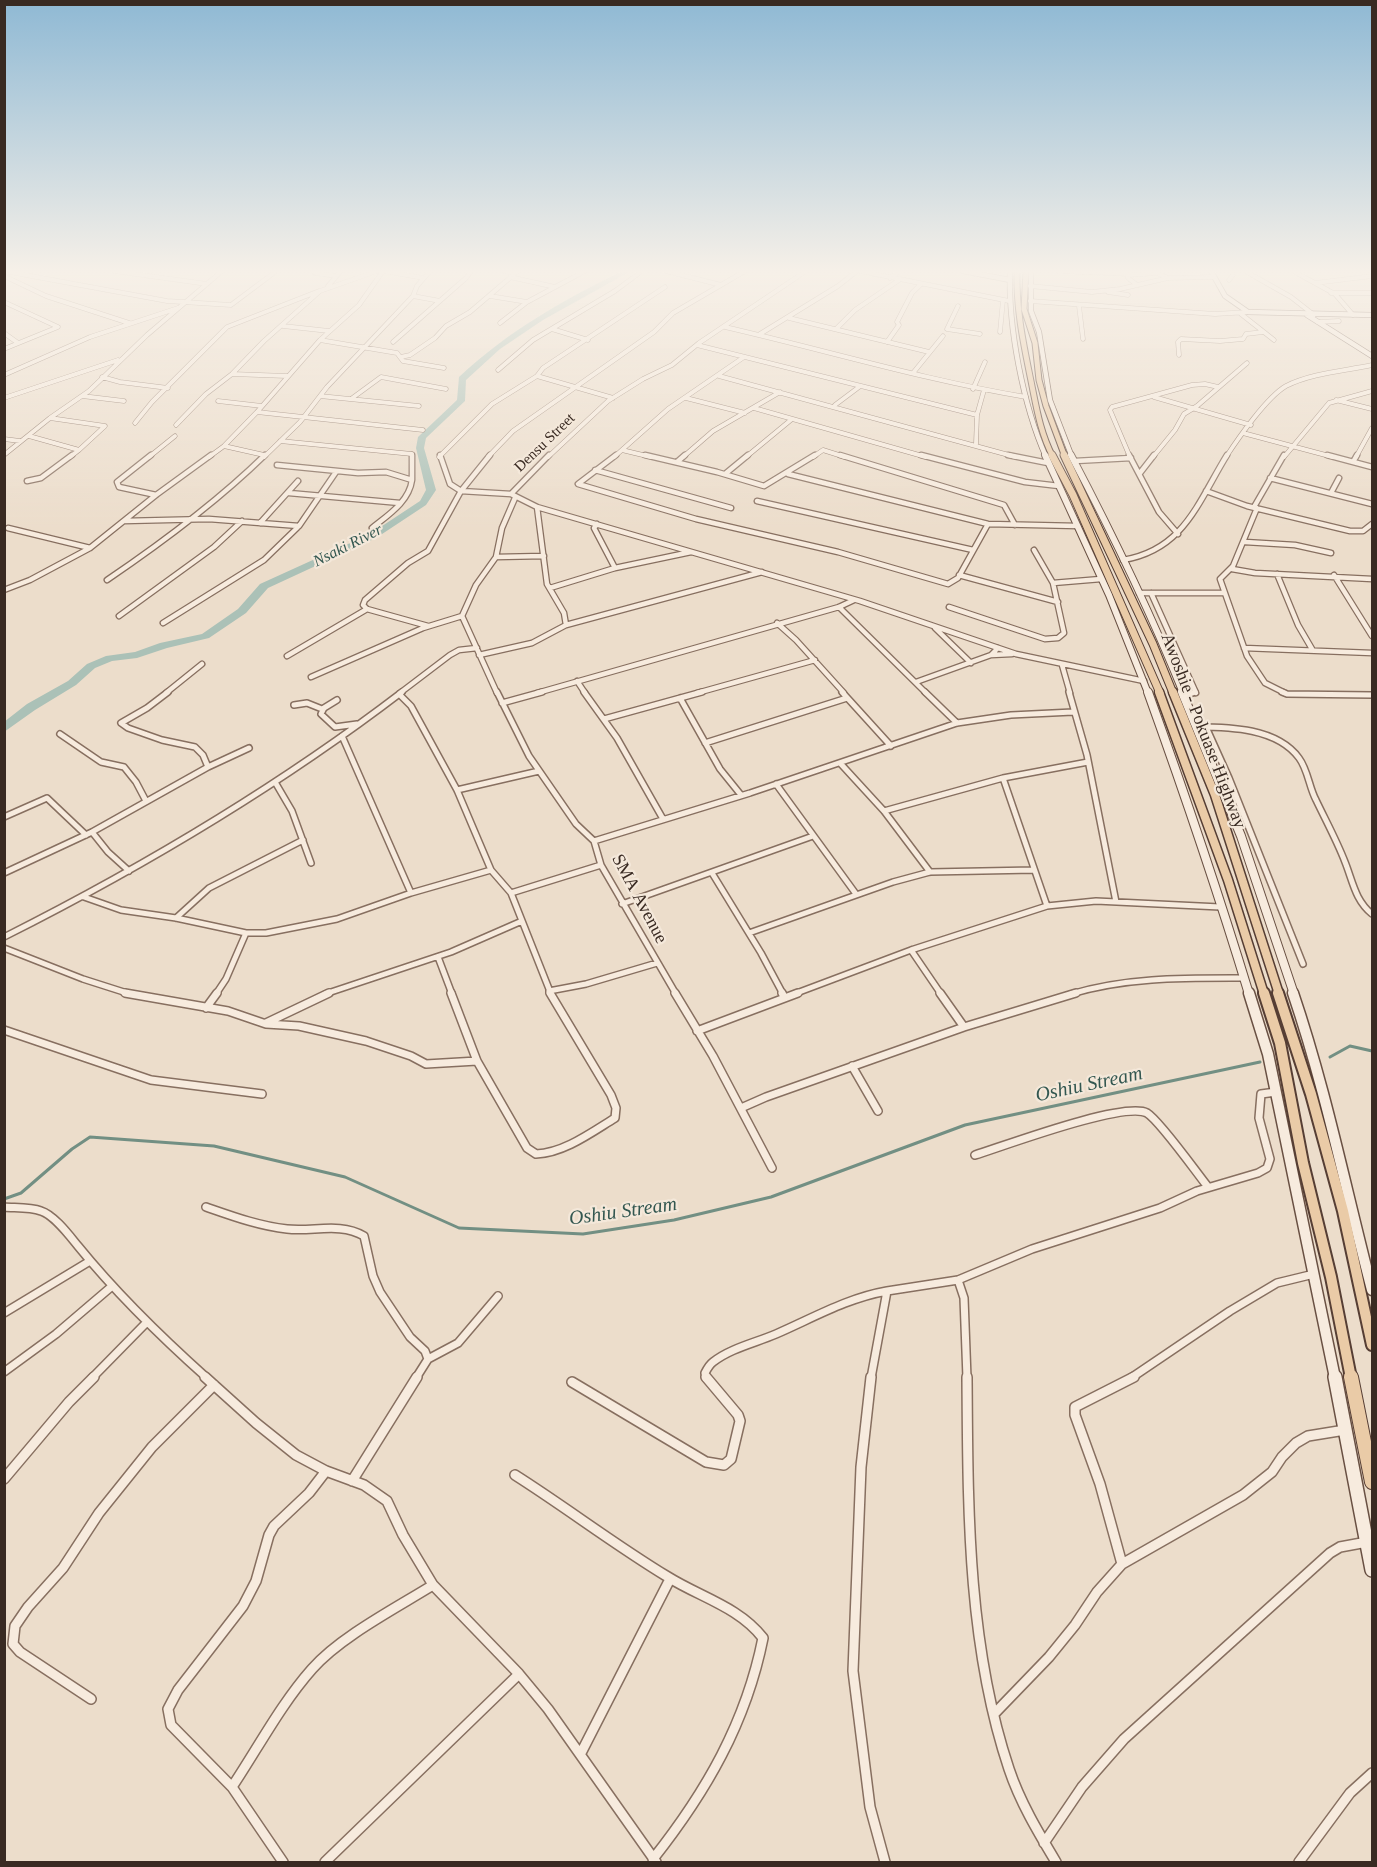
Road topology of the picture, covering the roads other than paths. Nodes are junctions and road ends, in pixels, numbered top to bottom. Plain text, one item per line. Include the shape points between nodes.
1 (41, 358) edge
2 (197, 358) edge
3 (247, 358) edge
4 (303, 358) edge
5 (356, 358) edge
6 (403, 358) edge
7 (510, 358) edge
8 (559, 358) edge
9 (614, 358) edge
10 (681, 358) edge
11 (743, 358) edge
12 (748, 358) edge
13 (855, 358) edge
14 (927, 358) edge
15 (1018, 358) edge
16 (1027, 358) edge
17 (1037, 358) edge
18 (1043, 358) edge
19 (121, 359) joint
20 (985, 362) dead end
21 (1247, 363) dead end
22 (1372, 365) edge
23 (444, 368) dead end
24 (498, 370) dead end
25 (913, 373) junction
26 (6, 374) edge
27 (232, 374) junction
28 (287, 376) junction
29 (537, 376) junction
30 (719, 376) junction
31 (102, 377) junction
32 (578, 386) junction
33 (858, 387) junction
34 (1218, 387) junction
35 (168, 388) junction
36 (973, 388) junction
37 (446, 389) dead end
38 (984, 390) junction
39 (1372, 391) edge
40 (780, 392) junction
41 (82, 396) junction
42 (320, 396) junction
43 (1153, 396) junction
44 (1026, 397) junction
45 (4, 398) edge
46 (613, 398) junction
47 (685, 398) junction
48 (351, 399) junction
49 (1335, 400) junction
50 (124, 401) dead end
51 (218, 401) dead end
52 (836, 405) junction
53 (262, 406) junction
54 (419, 406) dead end
55 (754, 408) junction
56 (1194, 408) junction
57 (1372, 409) edge
58 (257, 412) junction
59 (745, 413) junction
60 (977, 415) junction
61 (304, 417) junction
62 (50, 418) junction
63 (792, 419) junction
64 (135, 423) dead end
65 (176, 425) dead end
66 (1251, 425) junction
67 (1372, 428) edge
68 (423, 430) dead end
69 (1243, 433) junction
70 (29, 436) junction
71 (175, 436) dead end
72 (4, 439) edge
73 (20, 441) junction
74 (280, 441) junction
75 (976, 444) junction
76 (224, 446) junction
77 (1291, 446) junction
78 (79, 450) junction
79 (622, 450) junction
80 (4, 455) edge
81 (264, 455) junction
82 (1131, 459) junction
83 (1075, 461) junction
84 (677, 462) junction
85 (1353, 462) junction
86 (1048, 463) junction
87 (277, 465) dead end
88 (1372, 467) edge
89 (595, 470) junction
90 (336, 472) junction
91 (1140, 473) junction
92 (725, 474) junction
93 (788, 474) junction
94 (1270, 478) junction
95 (1339, 478) dead end
96 (412, 480) junction
97 (27, 481) dead end
98 (298, 481) dead end
99 (1059, 486) junction
100 (461, 491) junction
101 (1206, 491) junction
102 (289, 493) junction
103 (1331, 493) junction
104 (156, 495) junction
105 (319, 495) junction
106 (513, 496) junction
107 (757, 501) dead end
108 (400, 502) junction
109 (1372, 504) edge
110 (537, 507) junction
111 (731, 508) dead end
112 (1255, 508) junction
113 (190, 519) junction
114 (124, 521) junction
115 (242, 521) junction
116 (260, 523) junction
117 (597, 524) junction
118 (988, 524) junction
119 (1372, 524) edge
120 (1016, 525) junction
121 (295, 526) junction
122 (1078, 526) junction
123 (8, 528) dead end
124 (372, 528) dead end
125 (1178, 534) junction
126 (1245, 542) junction
127 (90, 548) junction
128 (973, 550) junction
129 (1034, 550) dead end
130 (691, 552) junction
131 (1331, 553) dead end
132 (544, 556) junction
133 (496, 557) junction
134 (1123, 560) junction
135 (615, 568) junction
136 (1232, 569) junction
137 (762, 572) junction
138 (1277, 574) junction
139 (959, 575) junction
140 (1334, 576) junction
141 (1101, 579) junction
142 (1372, 579) edge
143 (107, 580) dead end
144 (1053, 583) junction
145 (550, 588) junction
146 (4, 590) edge
147 (1139, 593) junction
148 (1151, 593) junction
149 (1223, 593) junction
150 (854, 600) junction
151 (1058, 602) junction
152 (839, 606) junction
153 (949, 607) dead end
154 (367, 609) junction
155 (119, 616) dead end
156 (462, 616) junction
157 (777, 622) junction
158 (163, 623) dead end
159 (566, 625) junction
160 (428, 626) junction
161 (933, 627) junction
162 (1158, 631) junction
163 (1372, 636) edge
164 (1153, 644) junction
165 (998, 648) junction
166 (1244, 648) junction
167 (1312, 649) junction
168 (478, 652) junction
169 (1372, 653) edge
170 (1016, 654) junction
171 (992, 655) junction
172 (287, 656) dead end
173 (815, 660) junction
174 (971, 663) junction
175 (202, 664) dead end
176 (1062, 665) junction
177 (311, 677) dead end
178 (577, 681) junction
179 (1144, 681) junction
180 (916, 682) junction
181 (399, 694) junction
182 (1372, 695) edge
183 (1185, 696) junction
184 (680, 698) junction
185 (848, 698) junction
186 (337, 700) dead end
187 (502, 703) junction
188 (294, 705) dead end
189 (322, 709) junction
190 (1073, 712) junction
191 (604, 719) junction
192 (361, 723) junction
193 (957, 723) junction
194 (1197, 727) junction
195 (1206, 727) junction
196 (60, 734) dead end
197 (342, 736) junction
198 (705, 743) junction
199 (891, 746) junction
200 (1205, 746) junction
201 (1215, 747) junction
202 (249, 748) dead end
203 (1089, 762) junction
204 (840, 763) junction
205 (208, 767) junction
206 (538, 771) junction
207 (1189, 773) junction
208 (1206, 774) junction
209 (1003, 778) junction
210 (275, 782) junction
211 (776, 784) junction
212 (457, 790) junction
213 (741, 795) junction
214 (146, 801) junction
215 (1227, 801) junction
216 (1239, 802) junction
217 (884, 811) junction
218 (4, 817) edge
219 (663, 819) junction
220 (89, 833) junction
221 (813, 836) junction
222 (303, 840) junction
223 (594, 841) junction
224 (311, 863) dead end
225 (602, 865) junction
226 (491, 870) junction
227 (1034, 870) junction
228 (129, 871) junction
229 (930, 872) junction
230 (4, 873) edge
231 (712, 873) junction
232 (411, 893) junction
233 (511, 894) junction
234 (856, 894) junction
235 (84, 897) junction
236 (1116, 902) junction
237 (622, 904) junction
238 (1047, 906) junction
239 (1220, 907) junction
240 (1372, 914) edge
241 (176, 918) junction
242 (522, 921) junction
243 (246, 933) junction
244 (749, 933) junction
245 (4, 937) edge
246 (4, 948) edge
247 (911, 950) junction
248 (438, 957) junction
249 (657, 963) junction
250 (1303, 964) dead end
251 (1244, 978) junction
252 (549, 991) junction
253 (784, 998) junction
254 (206, 1008) junction
255 (266, 1024) junction
256 (964, 1027) junction
257 (4, 1030) edge
258 (697, 1031) junction
259 (477, 1061) junction
260 (852, 1066) junction
261 (1276, 1092) junction
262 (261, 1094) dead end
263 (741, 1108) junction
264 (878, 1111) dead end
265 (975, 1155) dead end
266 (772, 1168) dead end
267 (1208, 1187) junction
268 (4, 1207) edge
269 (206, 1207) dead end
270 (90, 1261) junction
271 (1315, 1274) junction
272 (958, 1280) junction
273 (111, 1287) junction
274 (1372, 1290) edge
275 (887, 1291) junction
276 (498, 1296) dead end
277 (4, 1313) edge
278 (147, 1323) junction
279 (1372, 1345) edge
280 (428, 1359) junction
281 (4, 1372) edge
282 (572, 1382) dead end
283 (214, 1385) junction
284 (1345, 1431) junction
285 (326, 1471) junction
286 (515, 1475) dead end
287 (4, 1479) edge
288 (352, 1480) junction
289 (1372, 1482) edge
290 (1367, 1542) junction
291 (1122, 1564) junction
292 (1372, 1570) edge
293 (670, 1579) junction
294 (433, 1585) junction
295 (519, 1674) junction
296 (91, 1698) dead end
297 (994, 1714) junction
298 (581, 1753) junction
299 (1372, 1773) edge
300 (232, 1787) junction
301 (1044, 1843) junction
302 (655, 1861) edge
303 (283, 1863) edge
304 (325, 1863) edge
305 (885, 1863) edge
306 (1056, 1863) edge
307 (1299, 1863) edge

1 - 26 street
2 - 35 street
3 - 27 street
4 - 28 street
5 - 42 street
6 - 23 street via 409,363
7 - 24 street
8 - 29 street
9 - 32 street
10 - 46 street, Densu Street
11 - 30 street
12 - 33 street
13 - 25 street
14 - 25 street
15 - 44 street
16 - 207 main road, Awoshie - Pokuase Highway via 1043,438 1110,575
17 - 164 main road, Awoshie - Pokuase Highway via 1058,442
18 - 83 street via 1050,400
19 - 31 street
19 - 45 street
20 - 36 street
21 - 34 street
22 - 66 street via 1288,386 1270,398
25 - 36 street
27 - 28 street
27 - 65 street
28 - 53 street
29 - 32 street
29 - 100 street via 492,404 440,456 450,484
30 - 40 street
30 - 47 street
31 - 35 street
31 - 41 street
32 - 46 street
32 - 100 street via 513,431
33 - 52 street
33 - 60 street
34 - 43 street via 1200,384
34 - 56 street
35 - 64 street
36 - 38 street
37 - 48 street via 381,377
38 - 44 street
38 - 60 street
39 - 49 street
40 - 52 street
40 - 55 street
41 - 50 street
41 - 62 street
42 - 48 street
42 - 61 street
43 - 56 street
43 - 82 street via 1110,410
44 - 86 street
46 - 106 street, Densu Street via 531,472
47 - 59 street
47 - 79 street
48 - 54 street
49 - 57 street
49 - 77 street
51 - 53 street
52 - 75 street
53 - 58 street
55 - 59 street
55 - 63 street
56 - 66 street
56 - 91 street via 1184,414
58 - 61 street
58 - 76 street
59 - 84 street via 713,431
60 - 75 street
61 - 68 street
61 - 74 street
62 - 70 street
62 - 78 street via 106,427
63 - 92 street
63 - 99 street via 976,471
66 - 69 street
67 - 85 street
69 - 77 street
69 - 101 street
70 - 73 street
70 - 78 street
71 - 104 street via 117,482 119,487
72 - 73 street
73 - 80 street
74 - 81 street
74 - 96 street via 412,454
75 - 86 street via 1002,454
76 - 81 street
76 - 104 street
77 - 85 street
77 - 94 street
78 - 97 street via 41,478
79 - 84 street
79 - 89 street
81 - 113 street
82 - 83 street
82 - 91 street
83 - 134 street
84 - 92 street
85 - 88 street
86 - 99 street
87 - 90 street
89 - 111 street
89 - 139 street via 578,484 934,581 953,583
90 - 96 street via 386,472
90 - 105 street
91 - 125 street via 1164,520
92 - 93 street via 764,486
93 - 118 street
93 - 120 street via 823,450 1004,505
94 - 103 street
94 - 112 street
95 - 103 street
96 - 108 street via 409,492
98 - 102 street
99 - 122 street
100 - 106 street
100 - 154 street via 428,551 364,600
101 - 112 street
101 - 125 street
102 - 105 street
102 - 116 street
103 - 109 street
104 - 114 street
105 - 108 street
105 - 121 street via 304,520
106 - 110 street
106 - 133 street, Densu Street
107 - 128 street
108 - 124 street
110 - 117 street
110 - 132 street
112 - 119 street via 1355,532
112 - 126 street
113 - 114 street
113 - 115 street
113 - 143 street
114 - 127 street
115 - 116 street
115 - 155 street via 214,547
116 - 121 street
117 - 130 street
117 - 135 street via 594,528
118 - 120 street
118 - 128 street
120 - 122 street
121 - 158 street via 298,527 264,560
122 - 141 street
123 - 127 street
125 - 134 street via 1146,557
126 - 131 street via 1294,545
126 - 136 street
127 - 146 street
128 - 139 street
129 - 144 street
130 - 135 street
130 - 137 street
132 - 133 street
132 - 145 street
133 - 156 street via 476,585
134 - 147 street
135 - 145 street
136 - 138 street
136 - 149 street via 1220,579
137 - 150 street
137 - 159 street
138 - 140 street
138 - 167 street
139 - 151 street
140 - 142 street
140 - 163 street
141 - 144 street
141 - 179 street
144 - 151 street
145 - 159 street via 566,617
147 - 148 street
147 - 162 street
148 - 149 street
148 - 183 street via 1196,693
149 - 166 street
150 - 152 street
150 - 161 street
151 - 153 street via 1064,633 1045,639
152 - 157 street
152 - 180 street
154 - 160 street
154 - 172 street
156 - 160 street
156 - 168 street, SMA Avenue
157 - 173 street
157 - 178 street
159 - 168 street via 532,643
160 - 177 street
161 - 165 street
161 - 174 street
162 - 164 main road
162 - 183 street
164 - 208 main road, Awoshie - Pokuase Highway
165 - 170 street
165 - 171 street
166 - 167 street
166 - 182 street via 1266,684 1282,693
167 - 169 street
168 - 181 street via 459,650
168 - 187 street, SMA Avenue
170 - 171 street
170 - 176 street
171 - 174 street
173 - 184 street
173 - 185 street
174 - 180 street
175 - 205 street via 147,708 121,723 162,740 195,747
176 - 179 street
176 - 190 street
178 - 187 street
178 - 191 street
179 - 239 street via 1197,827
180 - 193 street
181 - 192 street
181 - 212 street via 411,706
183 - 194 street
184 - 191 street
184 - 198 street
185 - 198 street
185 - 199 street
186 - 189 street
187 - 206 street, SMA Avenue
188 - 189 street via 307,703
189 - 192 street via 321,714 335,726
190 - 193 street
190 - 203 street
191 - 219 street
192 - 197 street
193 - 199 street
194 - 195 street
194 - 200 street
195 - 201 street
195 - 240 street via 1260,734 1292,749 1347,866 1355,895
196 - 214 street via 101,762 123,767
197 - 210 street
197 - 232 street
198 - 213 street
199 - 204 street
200 - 201 street
200 - 215 street
201 - 216 street
202 - 205 street
203 - 209 street
203 - 236 street
204 - 211 street
204 - 217 street
205 - 214 street
206 - 212 street
206 - 223 street, SMA Avenue via 576,824
207 - 208 main road
207 - 289 main road, Awoshie - Pokuase Highway via 1280,1043
208 - 279 main road, Awoshie - Pokuase Highway via 1311,1094 1343,1211
209 - 217 street
209 - 227 street
210 - 222 street via 287,797
210 - 228 street
211 - 213 street
211 - 221 street
212 - 226 street
213 - 219 street
214 - 220 street
215 - 216 street
215 - 274 street via 1311,1046
216 - 250 street
217 - 229 street
218 - 220 street via 47,798
219 - 223 street
220 - 228 street
220 - 230 street
221 - 231 street
221 - 234 street
222 - 224 street
222 - 241 street via 209,888
223 - 225 street, SMA Avenue
225 - 233 street
225 - 237 street, SMA Avenue
226 - 232 street
226 - 233 street
227 - 229 street
227 - 238 street
228 - 235 street
229 - 234 street
231 - 237 street
231 - 244 street
232 - 243 street via 321,924
233 - 242 street
234 - 244 street
235 - 241 street via 121,910
235 - 245 street
236 - 238 street
236 - 239 street
237 - 249 street, SMA Avenue
238 - 247 street
239 - 251 street
241 - 243 street
242 - 248 street
242 - 252 street
243 - 254 street via 226,980
244 - 253 street
246 - 254 street via 132,995
247 - 253 street
247 - 256 street
248 - 255 street via 330,992
248 - 259 street
249 - 252 street
249 - 258 street, SMA Avenue
251 - 256 street via 1114,983
251 - 261 street
252 - 259 street via 611,1095 615,1118 583,1137 535,1154 527,1149
253 - 258 street
254 - 255 street
255 - 259 street via 298,1026 366,1041 426,1064
256 - 260 street
257 - 262 street via 151,1080
258 - 263 street, SMA Avenue
260 - 263 street
260 - 264 street
261 - 267 street via 1261,1094 1259,1099 1259,1118 1270,1159 1267,1168
261 - 271 street
263 - 266 street, SMA Avenue
265 - 267 street via 1109,1113 1137,1110 1152,1117
267 - 272 street via 1160,1208 1032,1249
268 - 270 street via 42,1211
269 - 280 street via 296,1230 329,1227 357,1231 364,1236 380,1292
270 - 273 street
270 - 277 street
271 - 284 street
271 - 291 street via 1277,1283 1137,1375 1075,1407
272 - 275 street
272 - 297 street via 966,1323 970,1515 979,1637
273 - 278 street
273 - 281 street
275 - 282 street via 842,1303 711,1363 706,1378 740,1420 731,1459 724,1465 706,1462
275 - 305 street via 866,1409 853,1671 870,1807
276 - 280 street via 458,1343
278 - 283 street
278 - 287 street via 69,1402
280 - 288 street
283 - 285 street via 296,1455
283 - 296 street via 131,1472 63,1568 15,1626 13,1644 20,1652
284 - 290 street
284 - 291 street via 1308,1436 1296,1443 1272,1472 1243,1495
285 - 288 street
285 - 300 street via 318,1484 274,1526 256,1581 243,1606 178,1690 168,1710 171,1725
286 - 293 street
288 - 294 street via 387,1501
290 - 292 street
290 - 301 street via 1330,1553 1124,1739 1082,1787
291 - 297 street via 1049,1657
293 - 298 street
293 - 302 street via 751,1622 763,1638 748,1699 715,1771
294 - 295 street
294 - 300 street via 361,1631 313,1668
295 - 298 street
295 - 304 street
297 - 301 street via 1005,1759
298 - 302 street
299 - 307 street via 1350,1793
300 - 303 street
301 - 306 street

